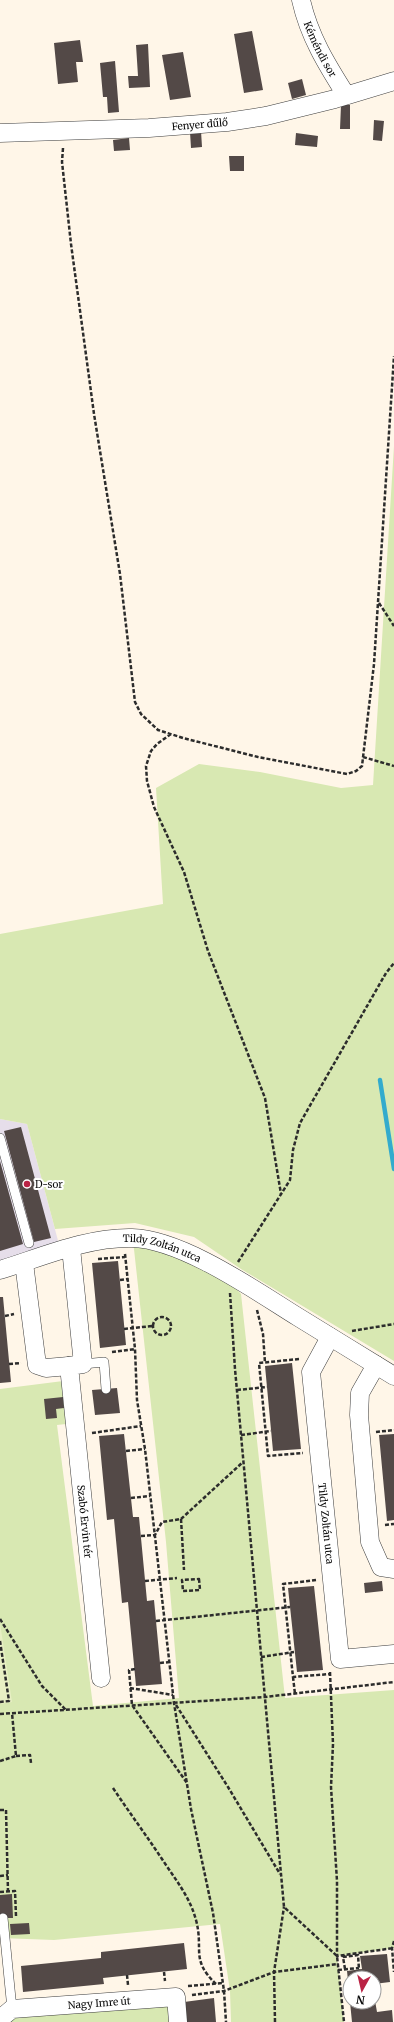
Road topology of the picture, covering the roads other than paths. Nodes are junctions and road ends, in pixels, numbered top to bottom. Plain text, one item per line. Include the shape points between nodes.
1 (301, 0) edge
2 (394, 81) edge
3 (346, 95) junction
4 (0, 134) edge
5 (0, 1138) edge
6 (28, 1243) dead end
7 (71, 1248) junction
8 (24, 1263) junction
9 (0, 1270) edge
10 (335, 1340) junction
11 (76, 1365) junction
12 (376, 1365) junction
13 (394, 1376) edge
14 (106, 1389) dead end
15 (394, 1569) edge
16 (394, 1654) edge
17 (101, 1678) dead end
18 (3, 1918) dead end
19 (6, 2014) edge
20 (178, 2022) edge

1 - 3 street, Kéméndi sor via 305,20 323,59
2 - 3 street, Fenyer dűlő
3 - 4 street, Fenyer dűlő via 266,116 227,122
5 - 6 lane
7 - 8 street, Tildy Zoltán utca
7 - 10 street, Tildy Zoltán utca via 96,1241 132,1238 152,1240 178,1249 230,1274
7 - 11 street, Szabó Ervin tér
8 - 9 street, Tildy Zoltán utca
8 - 11 street via 37,1365 46,1368
10 - 12 street, Tildy Zoltán utca
10 - 16 street, Tildy Zoltán utca via 319,1357 311,1372 340,1659
11 - 14 lane via 104,1362
11 - 17 street, Szabó Ervin tér via 76,1436
12 - 13 street, Tildy Zoltán utca
12 - 15 street via 360,1393 359,1415 370,1542 381,1567
18 - 19 lane
19 - 20 street, Nagy Imre út via 176,1997

